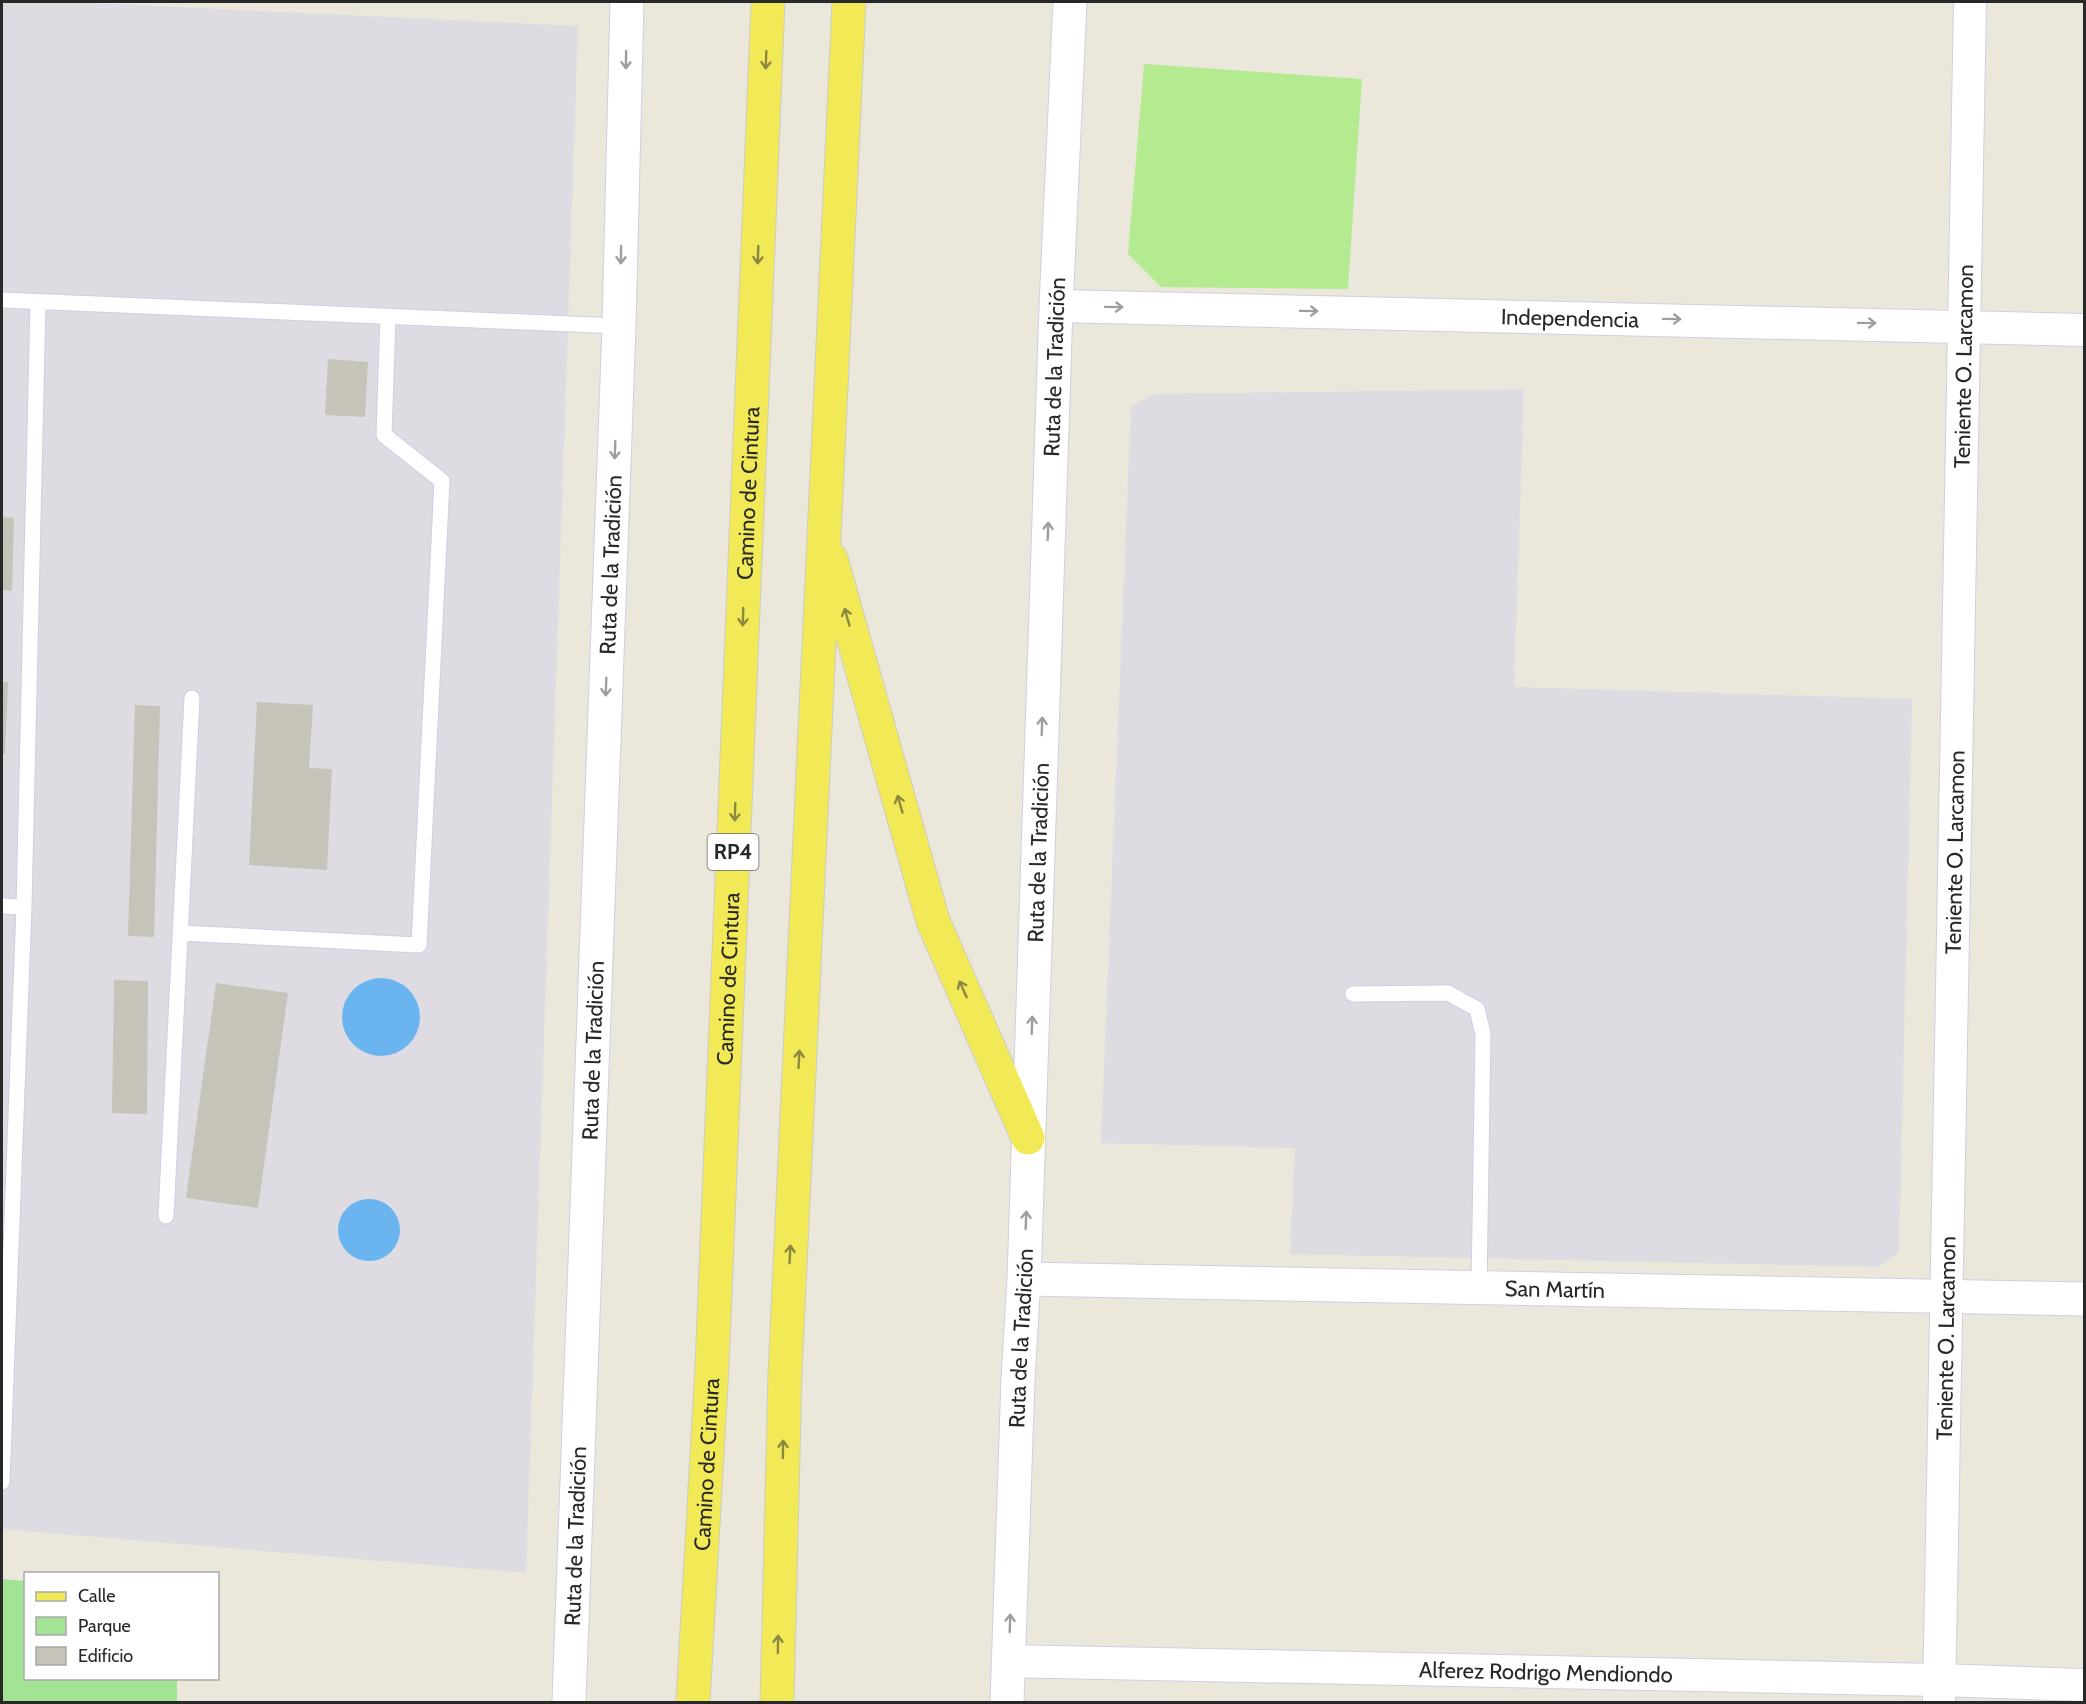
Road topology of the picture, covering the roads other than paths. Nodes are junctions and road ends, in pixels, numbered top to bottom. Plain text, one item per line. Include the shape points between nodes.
1 (627, 2) edge
2 (768, 2) edge
3 (849, 2) edge
4 (1070, 2) edge
5 (1970, 2) edge
6 (2, 300) edge
7 (38, 302) junction
8 (1056, 306) junction
9 (388, 317) junction
10 (619, 326) junction
11 (1964, 326) junction
12 (2085, 330) edge
13 (824, 534) junction
14 (192, 698) dead end
15 (2, 906) edge
16 (24, 907) junction
17 (180, 933) junction
18 (1353, 994) dead end
19 (1028, 1138) junction
20 (166, 1216) dead end
21 (6, 1273) edge
22 (1024, 1279) junction
23 (1479, 1289) junction
24 (1946, 1297) junction
25 (2085, 1299) edge
26 (2, 1482) edge
27 (1009, 1661) junction
28 (2085, 1685) edge
29 (1939, 1691) edge
30 (568, 1702) edge
31 (693, 1702) edge
32 (777, 1702) edge
33 (1007, 1702) edge

1 -> 10 street, Ruta de la Tradición
2 -> 31 main road, Camino de Cintura / RP4 via 712,1366
3 - 13 main road
4 - 8 street, Ruta de la Tradición
5 - 11 street, Teniente O. Larcamon
6 - 7 lane
7 - 9 lane
7 - 16 lane
8 -> 11 street, Independencia
19 -> 8 street, Ruta de la Tradición
9 - 10 lane
9 - 17 lane via 384,435 442,481 419,945
10 -> 30 street, Ruta de la Tradición
11 - 12 street, Independencia
11 - 24 street, Teniente O. Larcamon
19 -> 13 main road via 933,921
32 -> 13 main road via 785,1373
14 - 17 lane
15 - 16 lane
16 - 21 lane
17 - 20 lane
18 - 23 lane via 1448,993 1477,1009 1483,1034
22 -> 19 street, Ruta de la Tradición
21 - 26 lane
22 - 23 street, San Martín
27 -> 22 street, Ruta de la Tradición
23 - 24 street, San Martín
24 - 25 street, San Martín
24 - 29 street, Teniente O. Larcamon
27 - 29 street, Alferez Rodrigo Mendiondo
27 - 33 street, Ruta de la Tradición
28 - 29 street, Alferez Rodrigo Mendiondo

